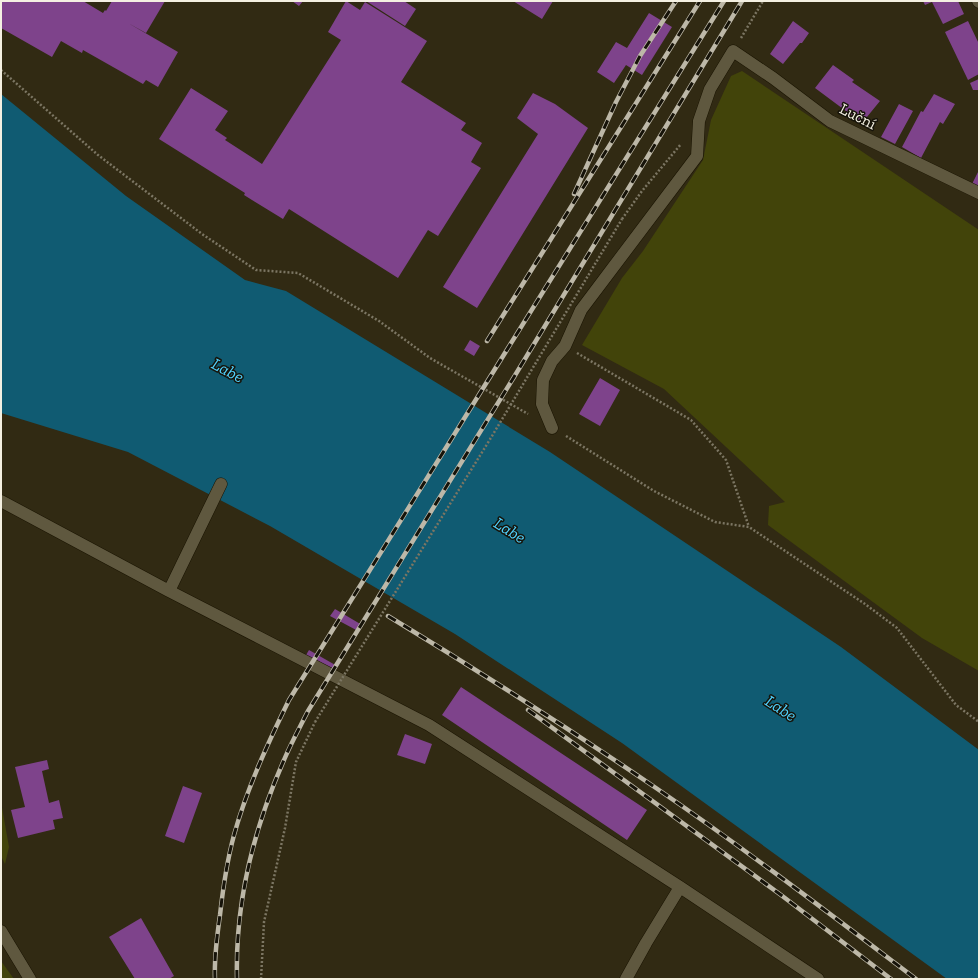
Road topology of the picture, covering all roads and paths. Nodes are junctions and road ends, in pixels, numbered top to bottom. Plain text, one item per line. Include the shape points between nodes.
1 (763, 1) edge
2 (734, 51) junction
3 (1, 70) edge
4 (699, 121) junction
5 (979, 193) edge
6 (565, 346) junction
7 (552, 428) junction
8 (221, 484) dead end
9 (1, 501) edge
10 (749, 527) junction
11 (169, 591) junction
12 (979, 722) edge
13 (680, 887) junction
14 (1, 931) edge
15 (30, 979) edge
16 (261, 979) edge
17 (626, 979) edge
18 (818, 979) edge

1 - 2 path
2 - 4 street via 710,89
2 - 5 street, Luční via 830,121
3 - 7 path via 98,155 202,234 256,270 298,273 379,321 430,358
4 - 6 street via 697,156 581,310
4 - 16 path, bridge via 622,219 493,435 316,722 296,762 285,828 264,922
6 - 7 street via 552,361 543,380 542,404
6 - 10 path via 691,420 726,460
7 - 10 path via 654,491 716,522
8 - 11 street
9 - 11 street
10 - 12 path via 866,604 896,628 956,705
11 - 13 street via 429,724
13 - 17 street
13 - 18 street
14 - 15 street

